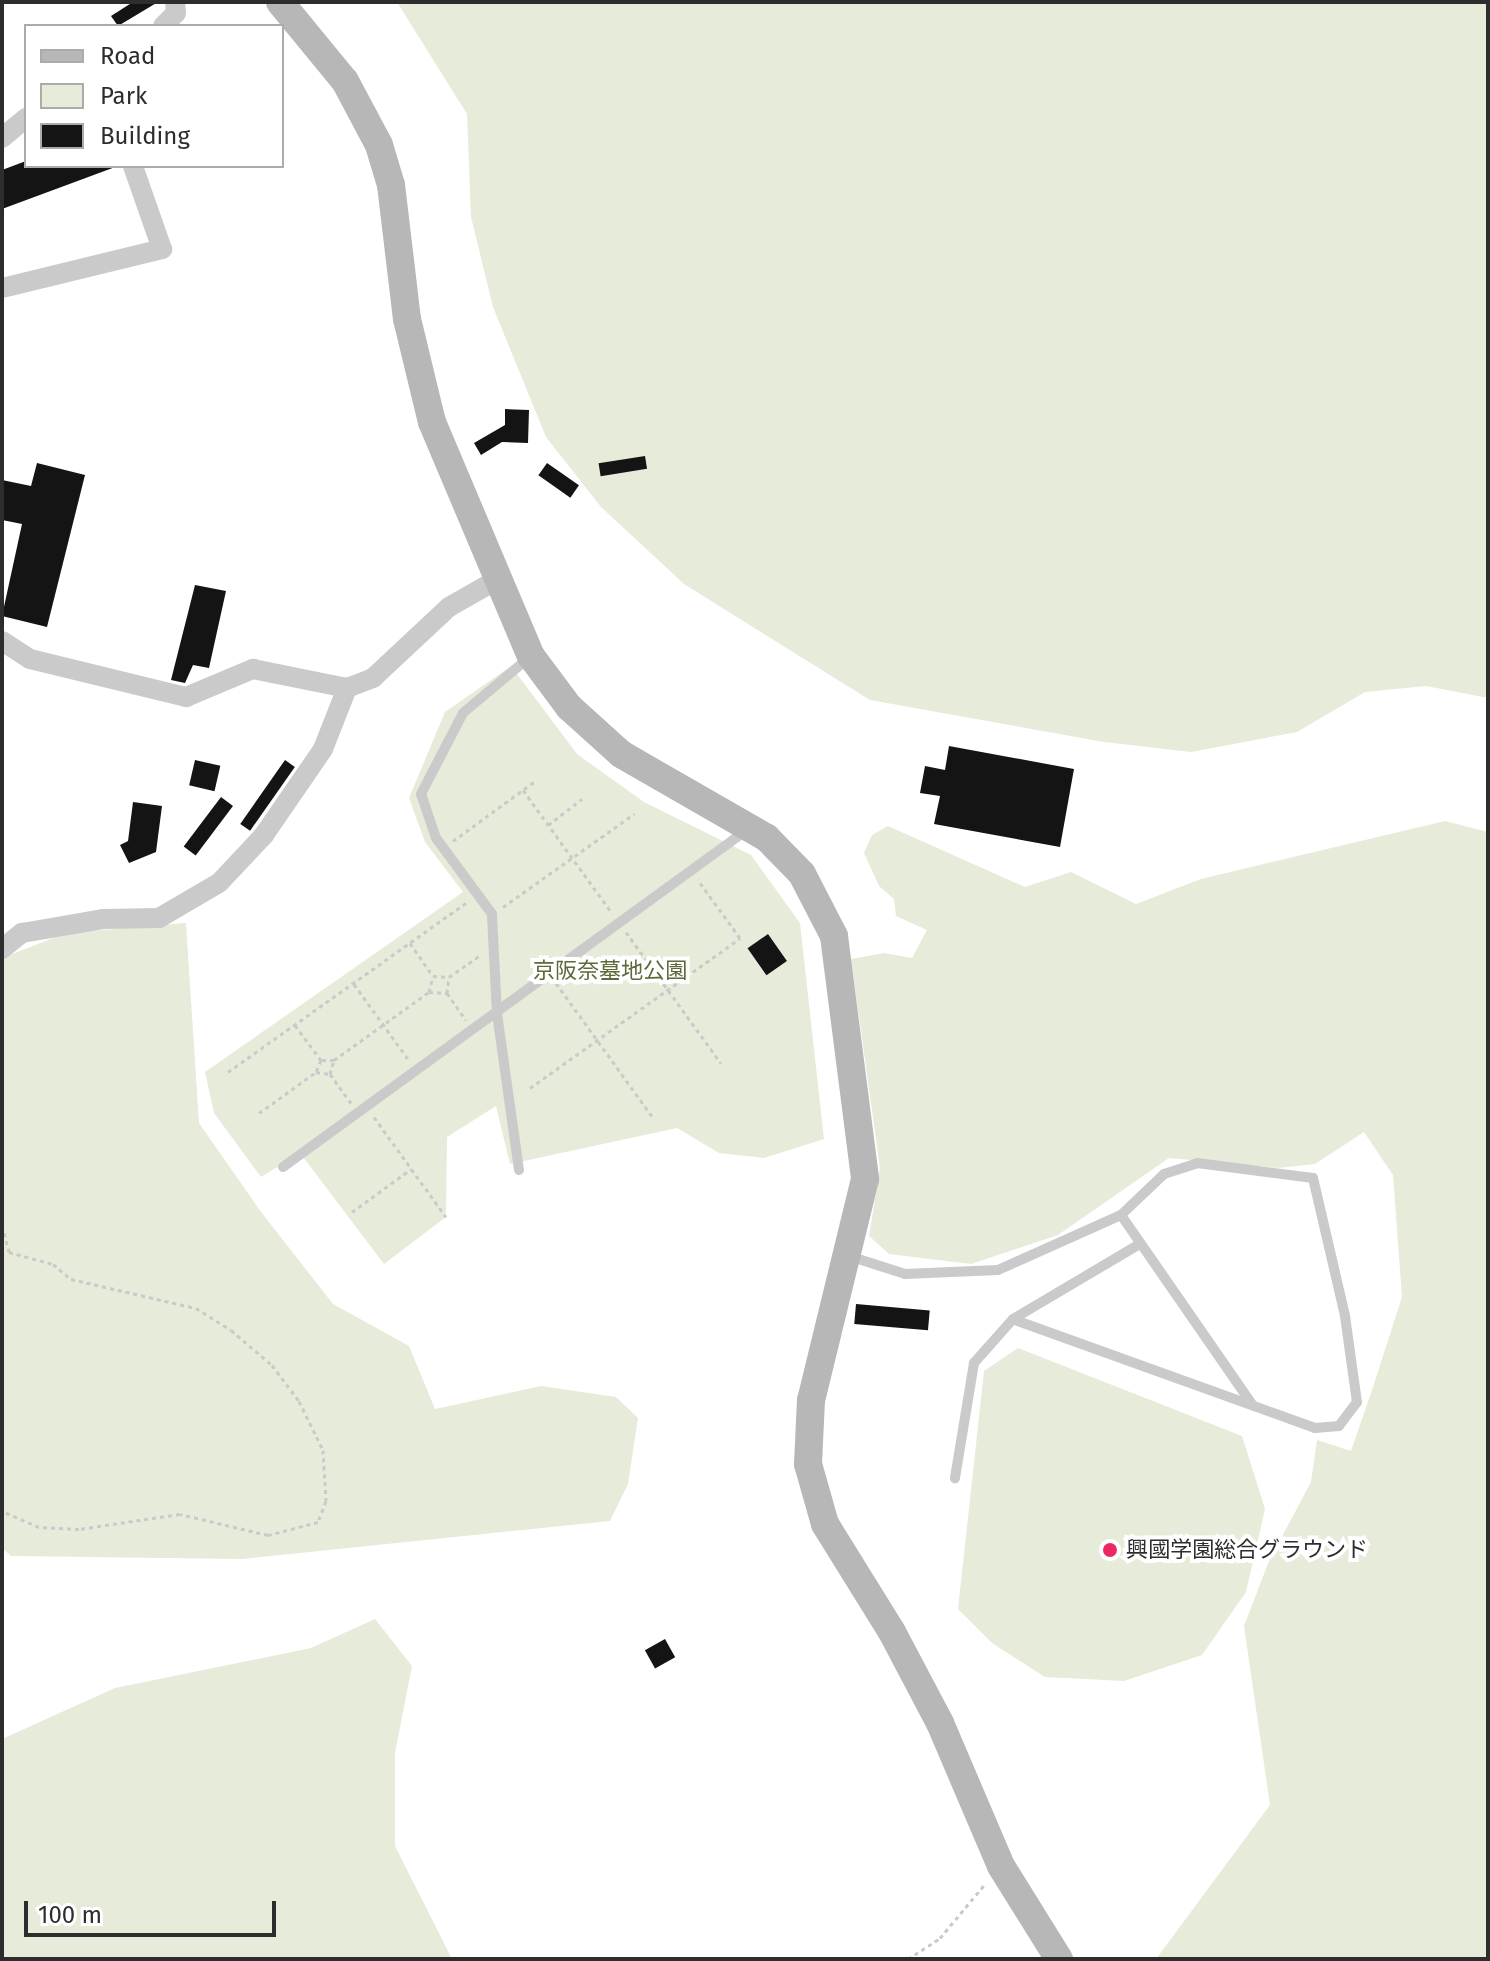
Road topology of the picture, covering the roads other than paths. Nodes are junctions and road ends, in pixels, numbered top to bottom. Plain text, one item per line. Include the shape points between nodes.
1 (175, 2) edge
2 (280, 2) edge
3 (165, 24) edge
4 (24, 120) edge
5 (2, 138) edge
6 (134, 168) edge
7 (2, 288) edge
8 (498, 579) junction
9 (2, 641) edge
10 (531, 656) junction
11 (347, 688) junction
12 (750, 828) junction
13 (2, 949) edge
14 (497, 1014) junction
15 (283, 1167) dead end
16 (519, 1170) dead end
17 (1121, 1215) junction
18 (1140, 1244) junction
19 (849, 1256) junction
20 (1013, 1319) junction
21 (1253, 1406) junction
22 (955, 1478) dead end
23 (1059, 1959) edge

1 - 3 street via 176,13
2 - 8 street via 345,81 379,145 391,185 407,319 432,422
4 - 5 street
6 - 7 street via 162,249
8 - 10 street
8 - 11 street via 449,607 373,678
9 - 11 street via 30,659 186,697 253,669
10 - 12 street via 569,707 621,754
10 - 14 lane via 463,713 421,794 444,848 492,914
11 - 13 street via 323,749 264,835 219,883 159,918 103,919 22,933
12 - 14 lane
12 - 19 street via 802,874 834,936 865,1179
14 - 15 lane
14 - 16 lane
17 - 18 lane
17 - 19 lane via 998,1270 905,1274
17 - 21 lane via 1164,1174 1197,1163 1313,1178 1345,1316 1357,1402 1339,1426 1315,1428
18 - 20 lane
18 - 21 lane
19 - 23 street via 811,1400 808,1464 825,1524 940,1723 1001,1866
20 - 21 lane
20 - 22 lane via 974,1363

